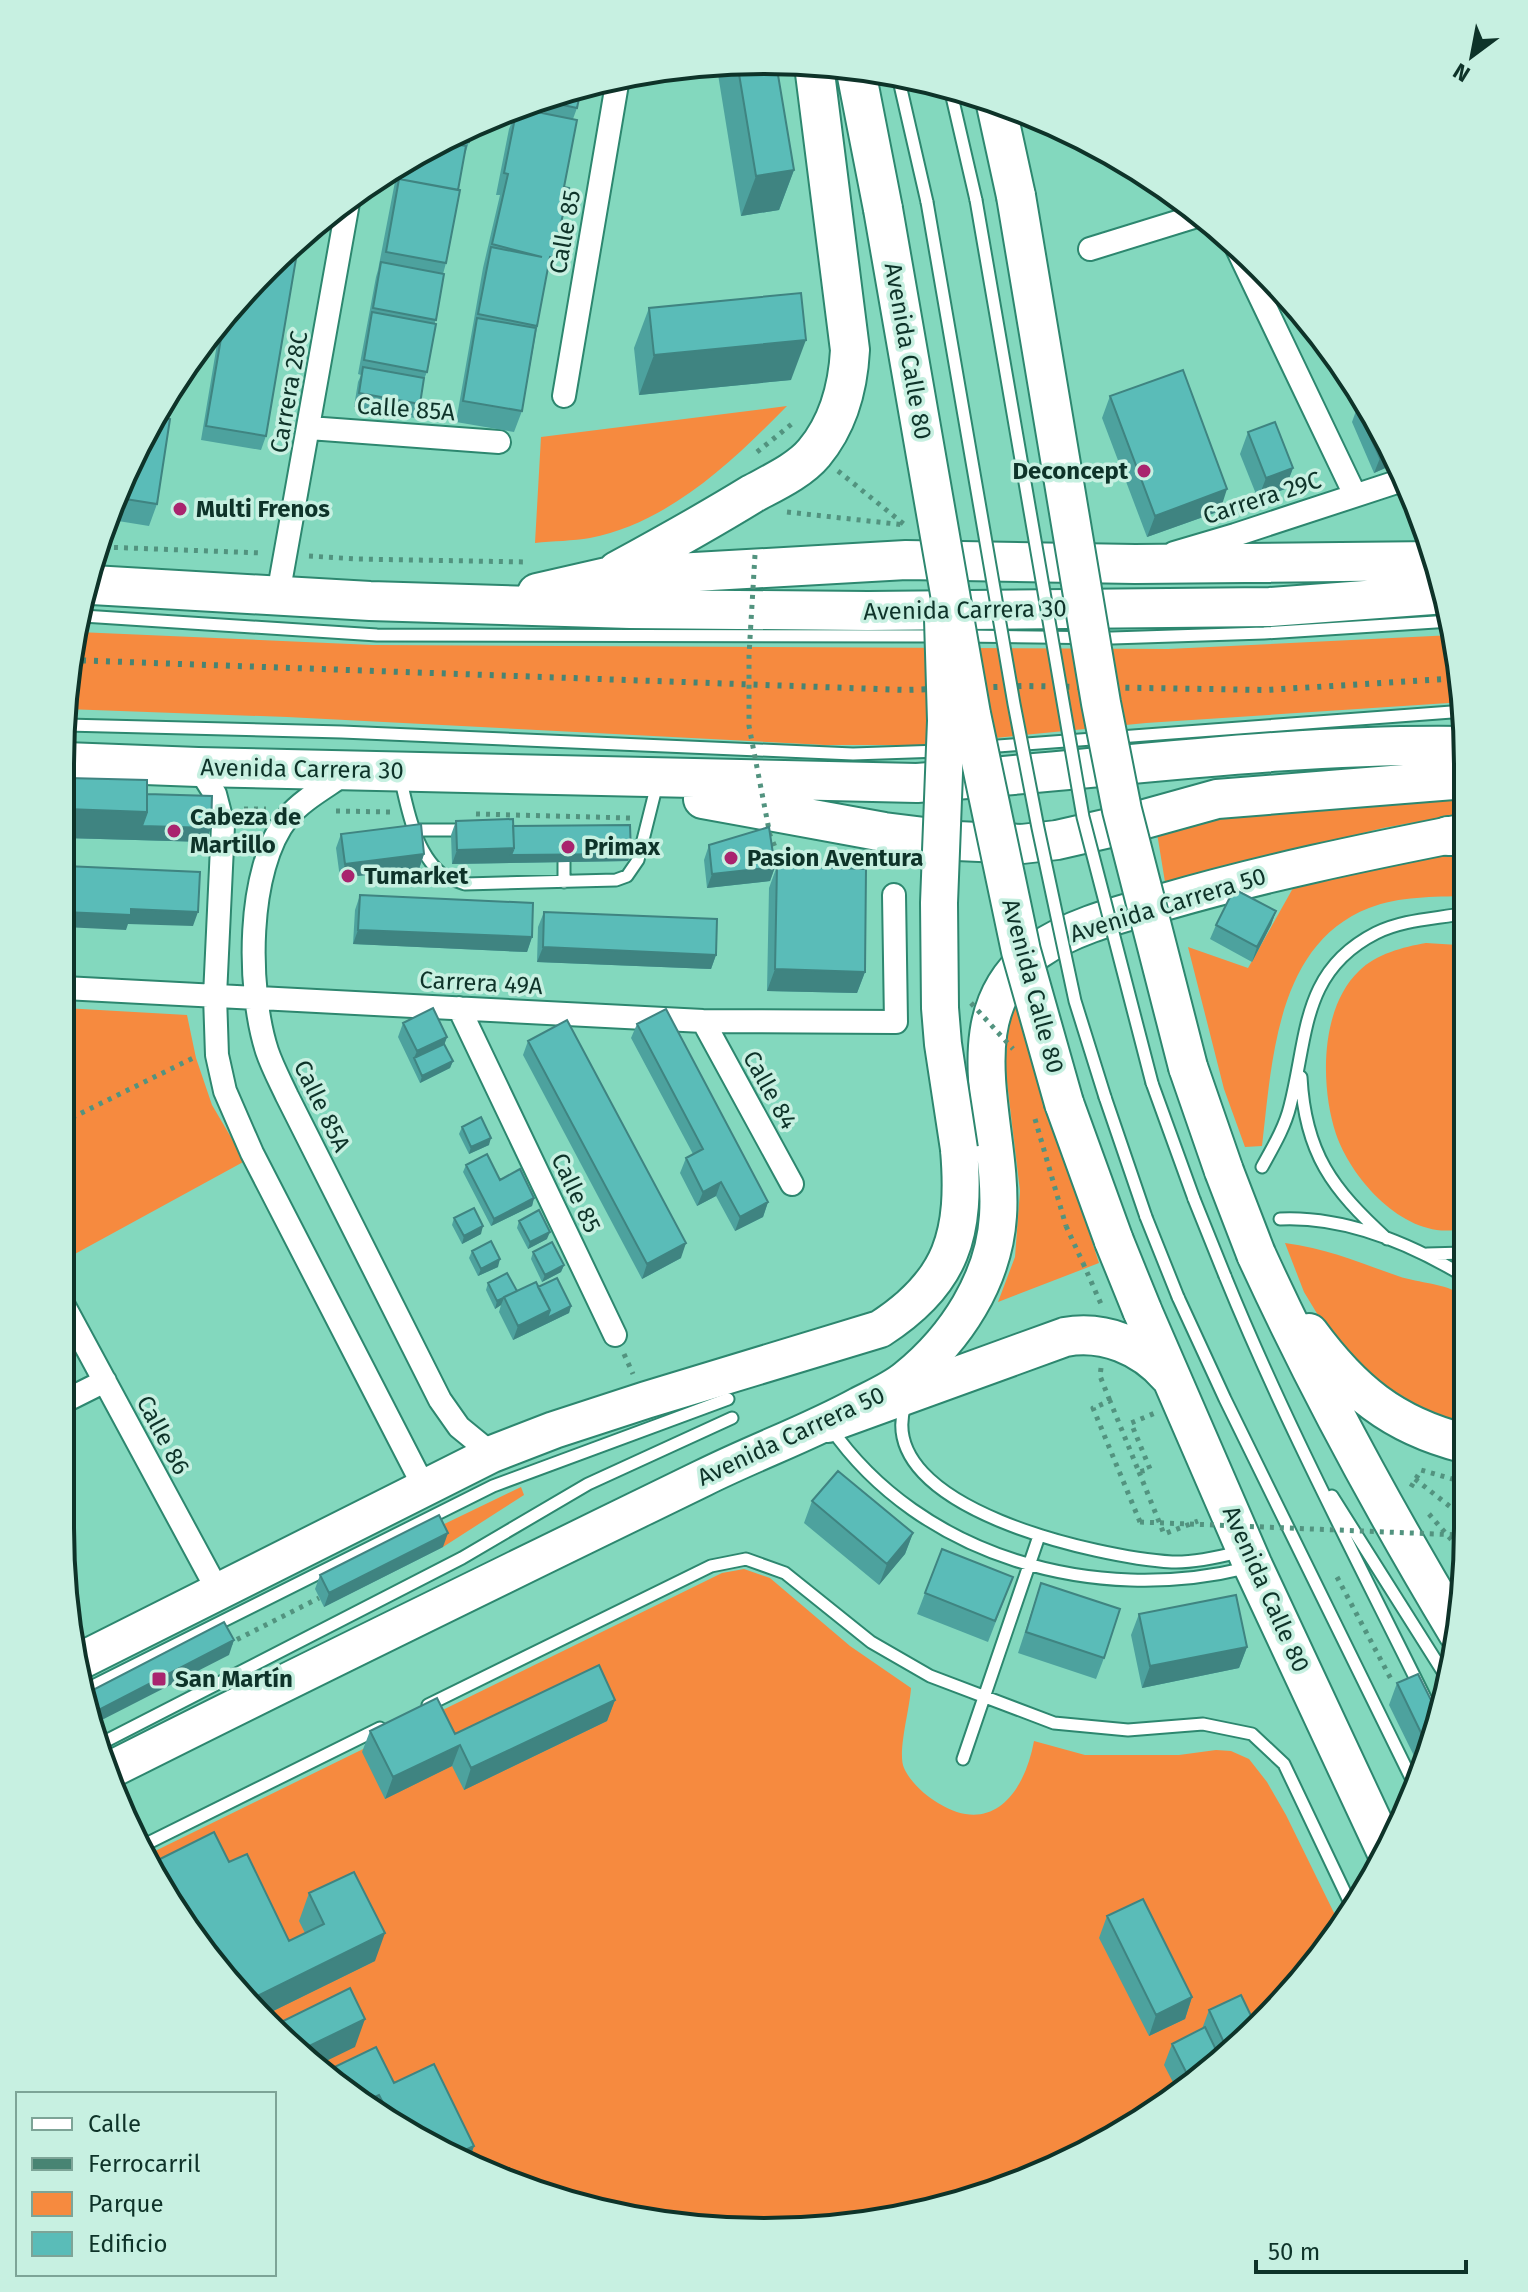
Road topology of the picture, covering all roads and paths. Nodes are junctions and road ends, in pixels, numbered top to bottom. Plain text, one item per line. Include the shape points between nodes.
1 (815, 76) edge
2 (858, 81) edge
3 (901, 87) edge
4 (616, 90) edge
5 (953, 101) edge
6 (1000, 117) edge
7 (341, 219) edge
8 (1187, 219) edge
9 (1090, 249) dead end
10 (1249, 273) edge
11 (564, 396) dead end
12 (797, 417) dead end
13 (309, 428) junction
14 (499, 442) dead end
15 (756, 453) dead end
16 (1394, 483) edge
17 (1355, 495) junction
18 (780, 516) dead end
19 (906, 525) dead end
20 (942, 541) junction
21 (757, 544) dead end
22 (109, 547) edge
23 (286, 554) junction
24 (1423, 561) edge
25 (536, 562) dead end
26 (1135, 564) junction
27 (607, 577) junction
28 (98, 585) edge
29 (278, 595) junction
30 (1432, 595) edge
31 (484, 605) junction
32 (90, 616) edge
33 (1439, 622) edge
34 (1452, 712) edge
35 (75, 725) edge
36 (1454, 746) edge
37 (74, 762) edge
38 (198, 767) junction
39 (350, 771) junction
40 (399, 771) junction
41 (1454, 780) edge
42 (652, 804) junction
43 (220, 808) junction
44 (296, 810) junction
45 (408, 813) junction
46 (468, 814) dead end
47 (756, 823) dead end
48 (770, 825) edge
49 (632, 829) edge
50 (415, 830) junction
51 (474, 830) edge
52 (1454, 836) edge
53 (877, 860) dead end
54 (564, 862) edge
55 (564, 882) junction
56 (894, 895) dead end
57 (1454, 916) edge
58 (1438, 919) junction
59 (1454, 921) edge
60 (970, 988) dead end
61 (74, 989) edge
62 (215, 996) junction
63 (256, 998) junction
64 (459, 1008) junction
65 (703, 1021) junction
66 (217, 1046) junction
67 (1014, 1050) dead end
68 (1300, 1060) junction
69 (1048, 1106) junction
70 (74, 1117) edge
71 (1262, 1167) dead end
72 (792, 1184) dead end
73 (1280, 1219) dead end
74 (1387, 1239) junction
75 (1454, 1253) edge
76 (1256, 1254) junction
77 (1427, 1254) junction
78 (1454, 1270) edge
79 (1105, 1312) dead end
80 (74, 1324) edge
81 (615, 1335) joint
82 (1100, 1376) dead end
83 (915, 1379) junction
84 (105, 1381) junction
85 (1166, 1395) junction
86 (74, 1396) edge
87 (728, 1399) dead end
88 (646, 1400) junction
89 (1110, 1401) junction
90 (732, 1418) dead end
91 (828, 1423) junction
92 (1454, 1440) edge
93 (1301, 1447) junction
94 (492, 1454) junction
95 (1139, 1472) junction
96 (1415, 1479) junction
97 (1454, 1479) edge
98 (424, 1487) junction
99 (1410, 1490) dead end
100 (1419, 1502) dead end
101 (1454, 1510) edge
102 (1208, 1516) dead end
103 (1454, 1534) edge
104 (1039, 1536) junction
105 (1454, 1543) edge
106 (1250, 1558) junction
107 (1029, 1566) junction
108 (218, 1591) junction
109 (319, 1598) dead end
110 (1354, 1610) dead end
111 (1448, 1616) edge
112 (224, 1646) edge
113 (86, 1658) edge
114 (1440, 1667) edge
115 (93, 1686) edge
116 (1395, 1686) edge
117 (984, 1697) junction
118 (1430, 1708) edge
119 (412, 1713) edge
120 (398, 1720) edge
121 (108, 1740) edge
122 (963, 1759) dead end
123 (117, 1766) edge
124 (1408, 1773) edge
125 (1380, 1838) edge
126 (150, 1842) edge
127 (1347, 1897) edge

1 - 27 highway via 850,350 841,407 811,457
2 - 20 highway, Avenida Calle 80, bridge
3 - 124 lane, bridge via 927,202 1038,828 1075,1001 1178,1297
4 - 11 street, Calle 85
5 - 93 lane, bridge via 976,200 1083,817 1152,1083 1225,1276
6 - 76 highway, bridge via 1122,810 1188,1067
7 - 13 street, Carrera 28C
8 - 9 street
10 - 17 street
12 - 15 path
13 - 14 street, Calle 85A
13 - 23 street, Carrera 28C
16 - 17 street, Carrera 29C
17 - 26 street, Carrera 29C
18 - 19 path via 788,512
20 - 69 highway, Avenida Calle 80, bridge
20 - 88 main road, bridge via 946,721 940,1008 961,1197 950,1253 937,1278 906,1312 880,1329
21 - 53 path, bridge via 749,726 770,835 778,854 793,862
22 - 23 path
23 - 25 path
23 - 29 street, Carrera 28C
24 - 26 highway, Avenida Carrera 30
26 - 27 highway, Avenida Carrera 30 via 906,560
27 - 31 highway, Avenida Carrera 30
28 - 29 highway, Avenida Carrera 30
29 - 31 highway, Avenida Carrera 30
30 - 31 highway, Avenida Carrera 30 via 1222,608 868,611
32 - 33 lane via 377,635 524,637 1112,638
34 - 35 lane via 902,754
36 - 42 highway, Avenida Carrera 30 via 1158,760
37 - 38 highway, Avenida Carrera 30
38 - 39 highway, Avenida Carrera 30
38 - 43 street
39 - 40 highway, Avenida Carrera 30
39 - 44 street, Calle 85A
40 - 42 highway, Avenida Carrera 30 via 539,774
40 - 45 lane
41 - 42 highway, Avenida Carrera 30 via 1217,799 1099,831 1022,844 957,841
42 - 46 path
42 - 49 lane
42 - 55 lane via 638,860 627,876
43 - 44 path
43 - 62 street
44 - 45 path
44 - 63 street, Calle 85A via 274,841 262,872 253,945
45 - 50 lane
47 - 48 path
50 - 51 lane
50 - 55 lane via 430,863 444,877 465,884
52 - 83 main road, Avenida Carrera 50 via 1258,876 1121,914 1068,933 1016,970 994,1001 987,1036 998,1189 991,1253 977,1296
54 - 55 lane
56 - 65 street, Carrera 49A via 896,1022
57 - 58 lane
58 - 59 lane
58 - 68 lane via 1376,933 1347,952 1323,978 1305,1024
60 - 67 path, bridge via 971,1003
61 - 62 street, Carrera 49A
62 - 63 street, Carrera 49A
62 - 66 street
63 - 64 street, Carrera 49A
63 - 94 street, Calle 85A via 267,1053 440,1400 459,1427
64 - 65 street, Carrera 49A
64 - 81 street, Calle 85
65 - 72 street, Calle 84
66 - 70 path
66 - 98 street via 225,1091 247,1142
68 - 71 lane via 1290,1109
68 - 74 lane via 1312,1145 1353,1208
69 - 79 path, bridge via 1066,1226
69 - 85 highway, Avenida Calle 80, bridge via 1114,1241 1142,1310
73 - 74 lane via 1320,1220
74 - 77 lane
75 - 77 lane
76 - 92 highway via 1304,1326 1354,1387 1414,1428
76 - 111 highway via 1359,1464
77 - 78 lane
80 - 84 street, Calle 86
81 - 88 path
82 - 89 path
83 - 85 highway via 1084,1334 1126,1345 1152,1360
83 - 91 highway
83 - 104 lane via 900,1421 909,1453 922,1471 967,1506
84 - 86 street
84 - 108 street, Calle 86
85 - 95 path via 1131,1423 1150,1469
85 - 106 highway, Avenida Calle 80
87 - 115 lane via 493,1486
88 - 94 main road
89 - 95 path
89 - 103 path, bridge via 1093,1408 1140,1522
90 - 121 lane via 588,1484 462,1558
91 - 107 lane via 878,1480 924,1516 974,1545
91 - 123 main road, Avenida Carrera 50 via 707,1476
93 - 114 lane
93 - 118 lane
94 - 98 main road
95 - 102 path via 1164,1534
96 - 97 path via 1421,1470
96 - 99 path
96 - 101 path
98 - 108 main road
100 - 105 path
104 - 106 lane via 1175,1562
104 - 107 lane
106 - 107 lane via 1182,1579 1131,1581
106 - 125 highway, Avenida Calle 80
107 - 117 lane
108 - 113 main road
109 - 112 path
110 - 116 path
117 - 119 lane via 871,1642 785,1573 746,1559 711,1566
117 - 122 lane
117 - 127 lane via 1054,1723 1128,1730 1203,1724 1252,1734 1284,1764
120 - 126 lane

